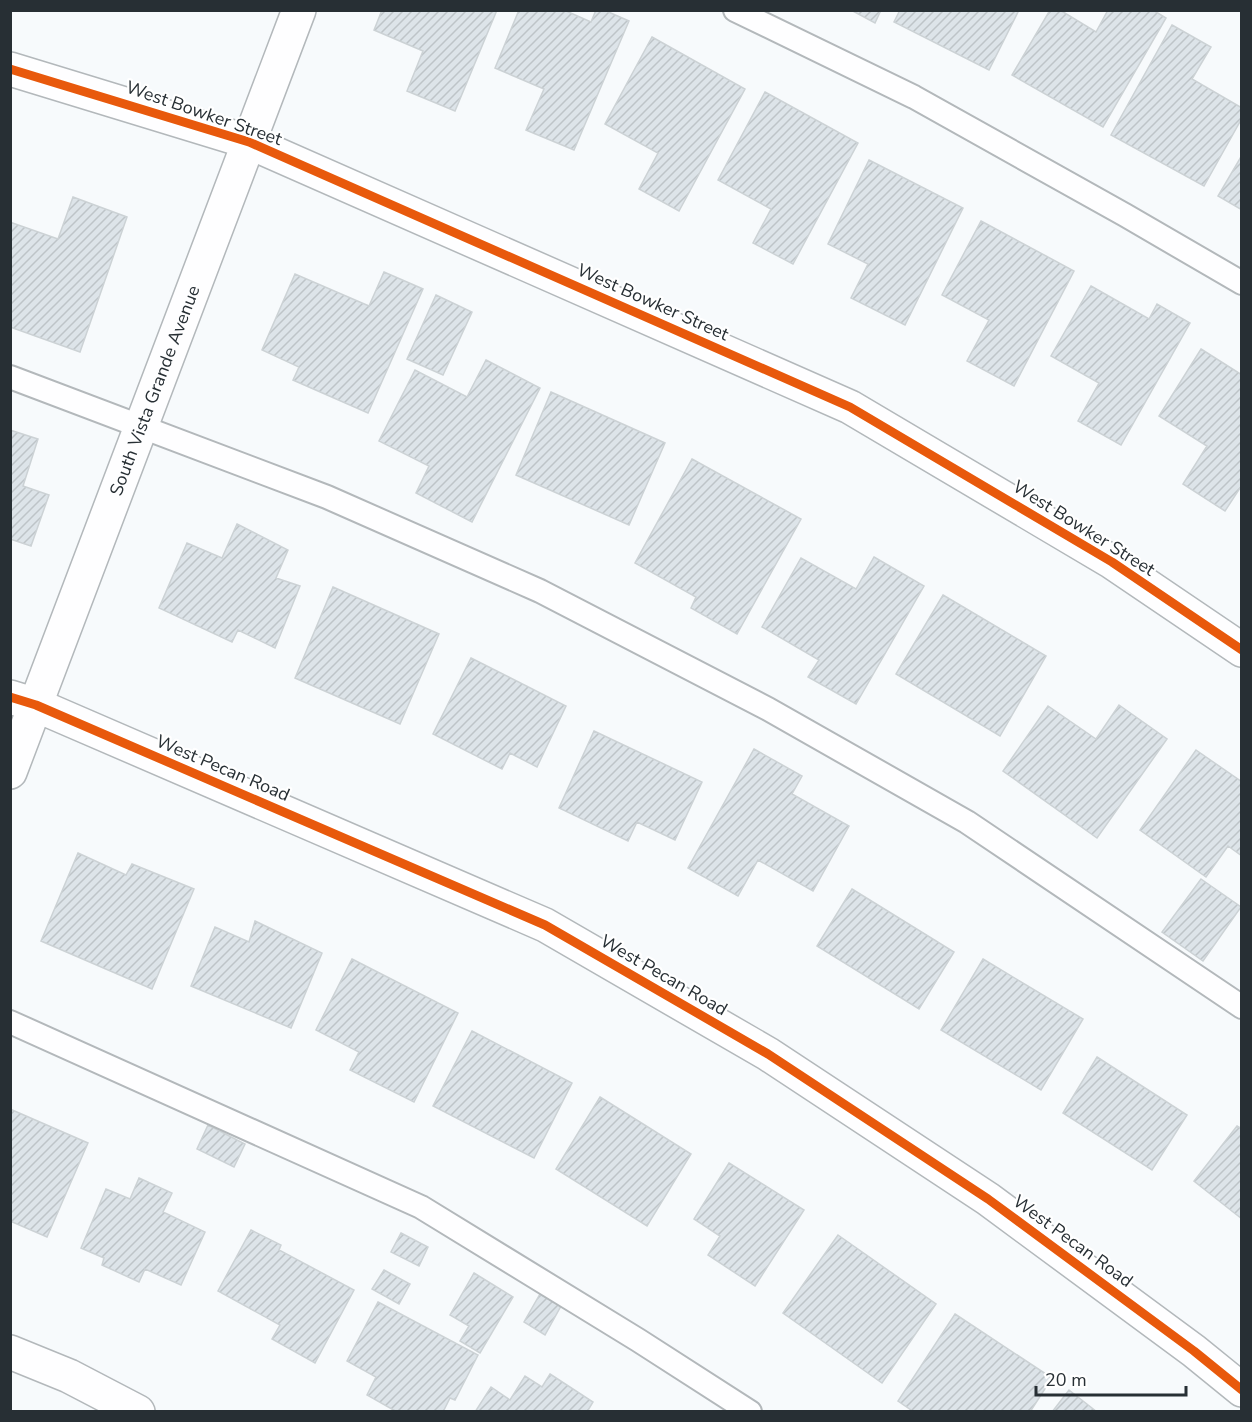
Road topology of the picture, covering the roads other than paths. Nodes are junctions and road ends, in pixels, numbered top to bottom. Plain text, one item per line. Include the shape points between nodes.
1 (299, 10) edge
2 (735, 10) edge
3 (10, 69) edge
4 (249, 142) junction
5 (1242, 283) edge
6 (10, 377) edge
7 (141, 428) junction
8 (1242, 650) edge
9 (23, 701) edge
10 (10, 772) edge
11 (1242, 1007) edge
12 (10, 1022) edge
13 (10, 1352) edge
14 (1242, 1390) edge
15 (138, 1412) edge
16 (750, 1412) edge

1 - 4 street, South Vista Grande Avenue
2 - 5 lane via 914,97
3 - 4 street, West Bowker Street
4 - 7 street, South Vista Grande Avenue
4 - 8 street, West Bowker Street via 850,407 1112,562
6 - 7 lane
7 - 9 street, South Vista Grande Avenue
7 - 11 lane via 327,497 540,591 768,709 967,822
9 - 10 street, South Vista Grande Avenue
9 - 14 street, West Pecan Road via 545,925 768,1054 978,1193
12 - 16 lane via 420,1208
13 - 15 street via 69,1376

